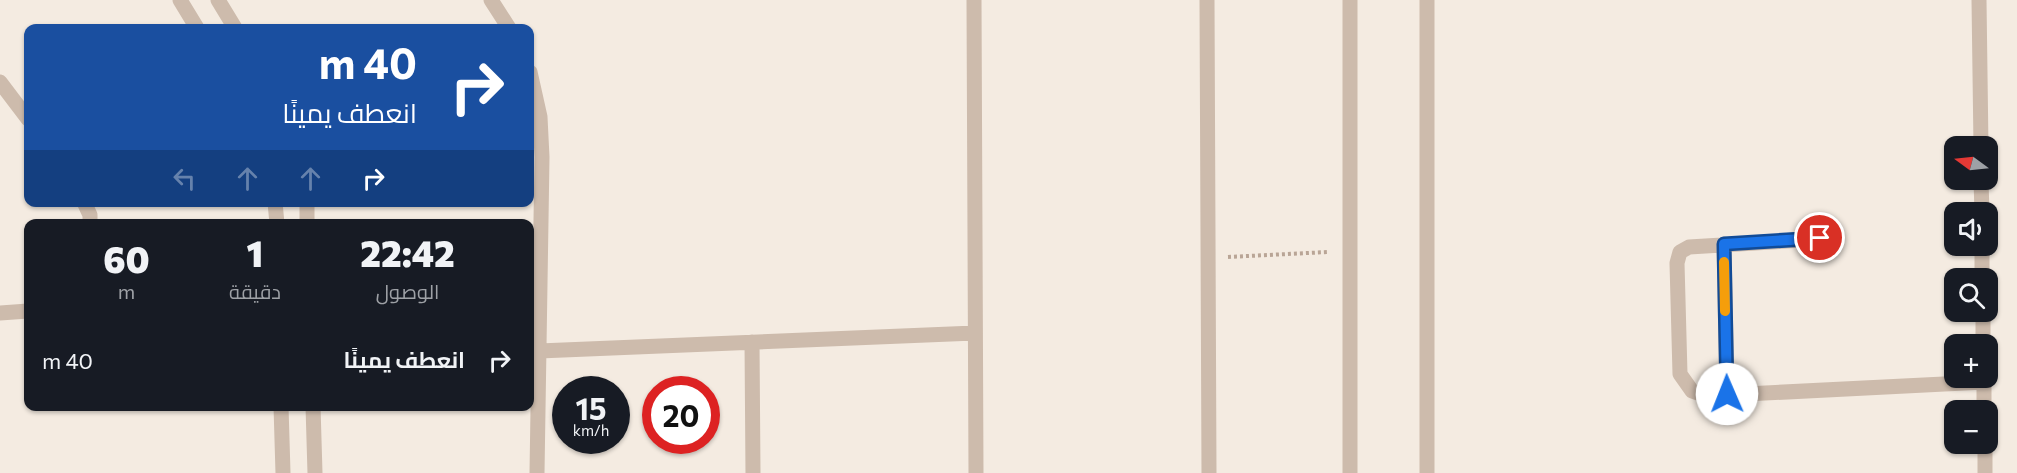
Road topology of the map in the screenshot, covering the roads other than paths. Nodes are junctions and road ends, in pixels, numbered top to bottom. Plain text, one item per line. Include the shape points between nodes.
1 (180, 0) edge
2 (218, 0) edge
3 (491, 0) edge
4 (974, 0) edge
5 (1207, 0) edge
6 (1350, 0) edge
7 (1427, 0) edge
8 (1979, 0) edge
9 (195, 24) edge
10 (233, 24) edge
11 (506, 24) edge
12 (0, 82) edge
13 (534, 90) edge
14 (24, 114) edge
15 (1981, 136) edge
16 (1820, 238) dead end
17 (1724, 244) junction
18 (24, 311) edge
19 (0, 313) edge
20 (975, 333) junction
21 (752, 342) junction
22 (539, 351) junction
23 (1944, 382) edge
24 (1727, 394) junction
25 (281, 411) edge
26 (313, 411) edge
27 (1985, 454) edge
28 (283, 473) edge
29 (315, 473) edge
30 (537, 473) edge
31 (753, 473) edge
32 (976, 473) edge
33 (1209, 473) edge
34 (1350, 473) edge
35 (1427, 473) edge
36 (1985, 473) edge

1 - 9 street
2 - 10 street
3 - 11 street
4 - 20 street
5 - 33 street
6 - 34 street
7 - 35 street
8 - 15 street
12 - 14 street
13 - 22 street via 541,147
16 - 17 street
17 - 24 street
17 - 24 street via 1684,248 1677,263 1680,374 1684,384 1699,394
18 - 19 street
20 - 21 street
20 - 32 street
21 - 22 street
21 - 31 street
22 - 30 street
23 - 24 street
25 - 28 street
26 - 29 street
27 - 36 street

